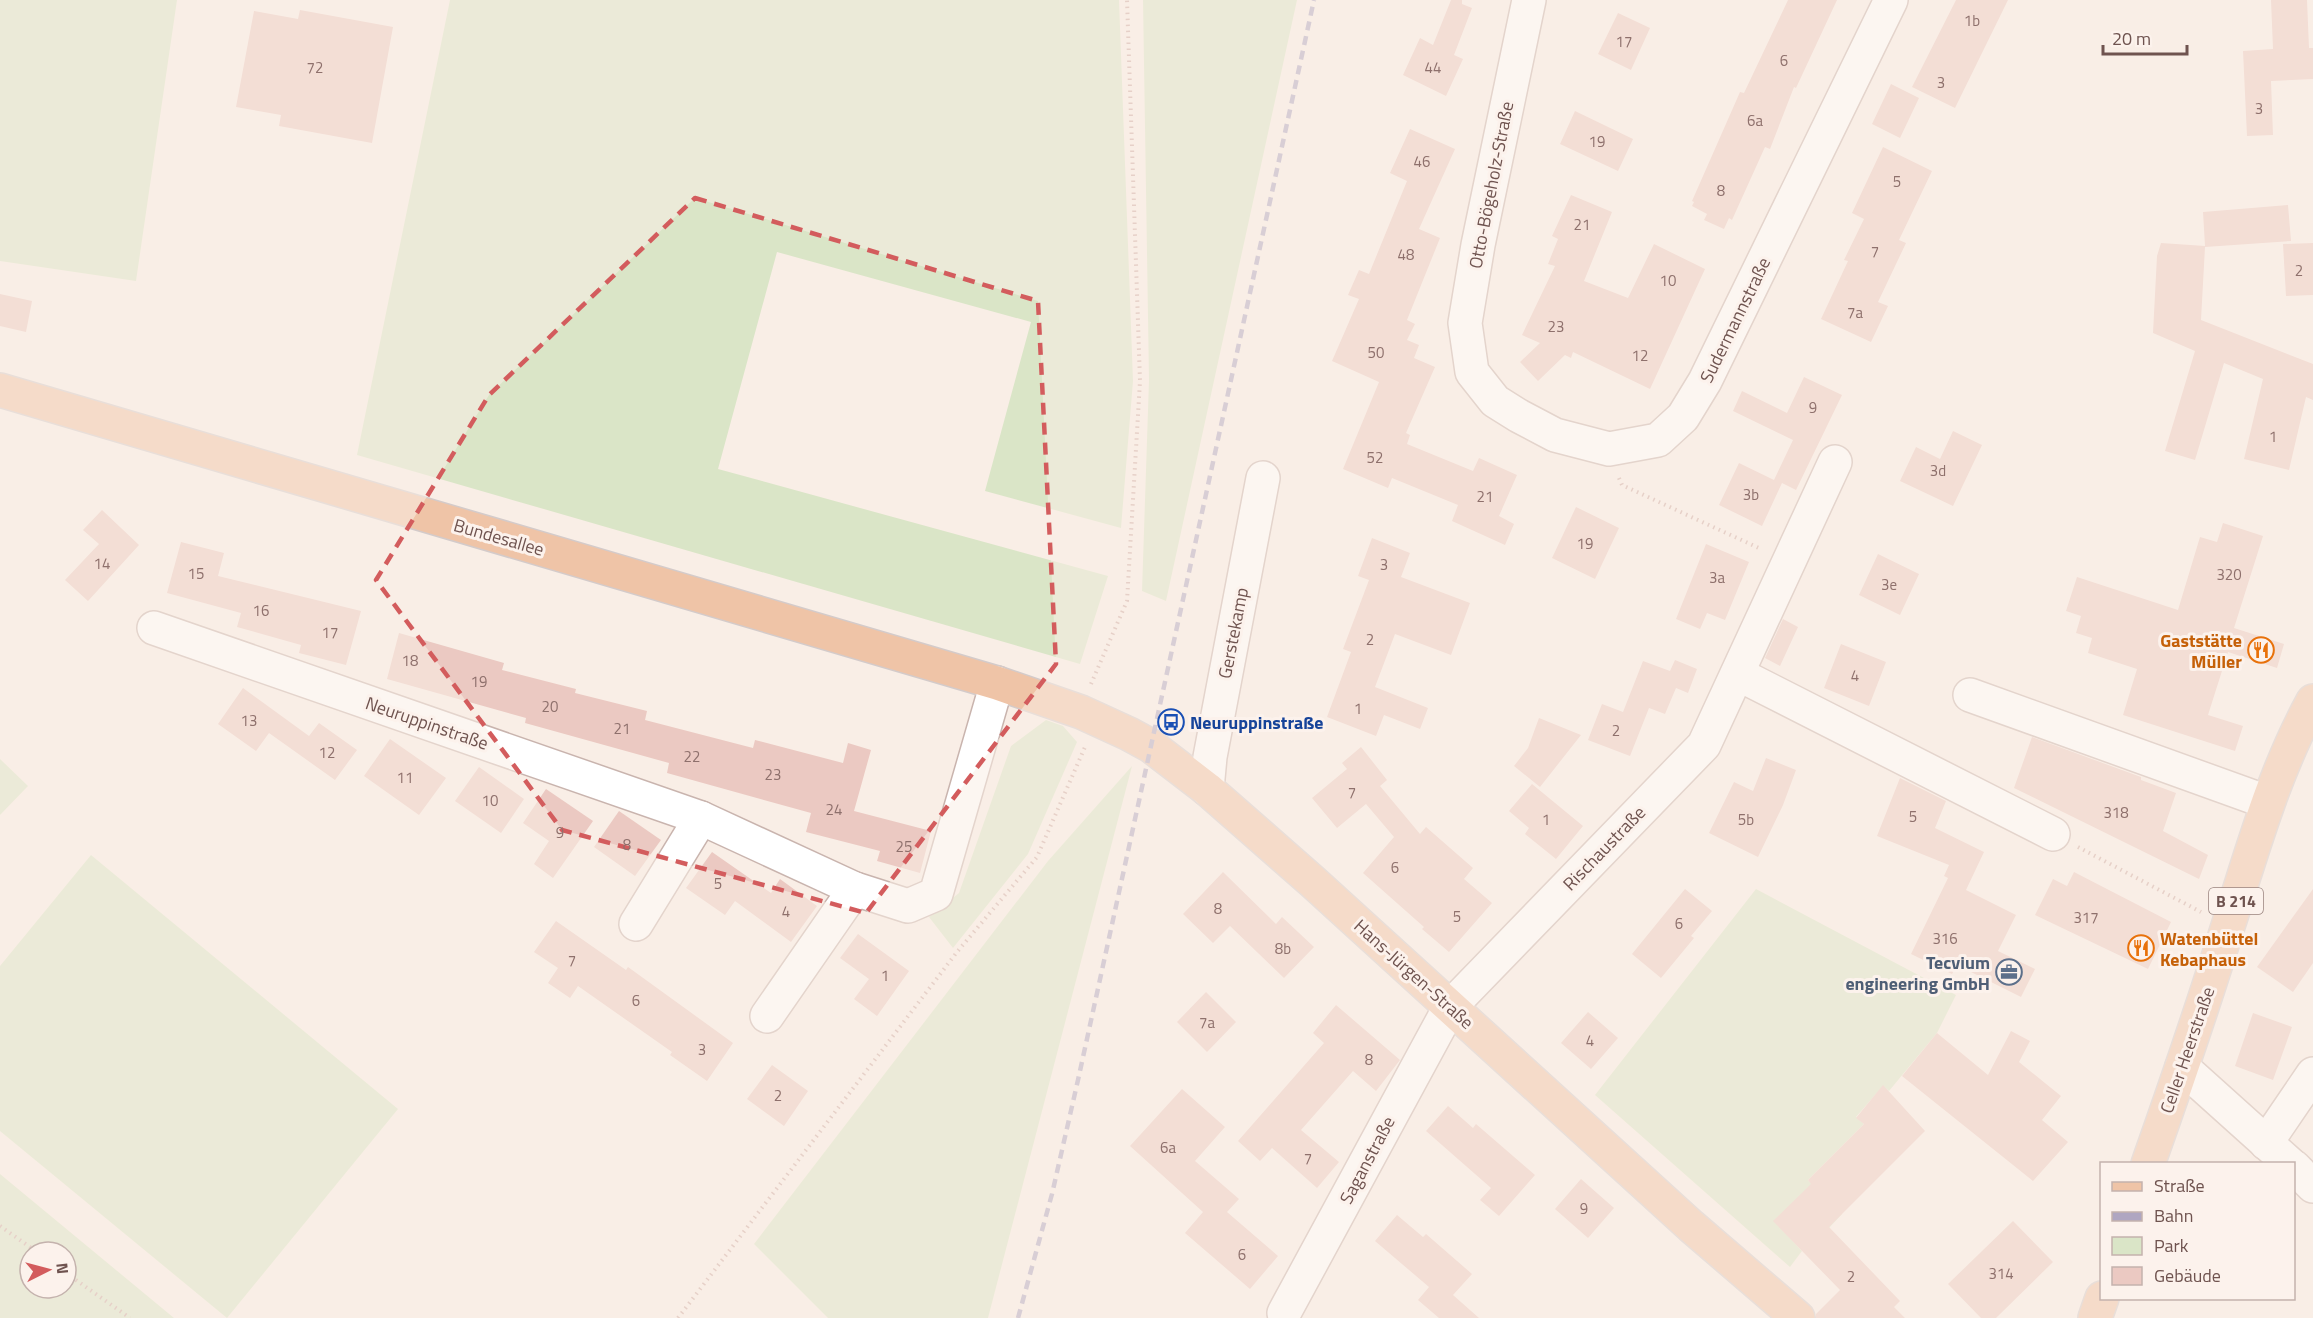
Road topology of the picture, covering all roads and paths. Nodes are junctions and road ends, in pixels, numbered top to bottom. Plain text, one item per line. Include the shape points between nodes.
1 (1127, 0) edge
2 (1529, 0) edge
3 (1891, 0) edge
4 (1472, 372) joint
5 (0, 390) edge
6 (1609, 449) junction
7 (1835, 462) dead end
8 (1263, 478) dead end
9 (1789, 562) junction
10 (154, 628) dead end
11 (1738, 674) junction
12 (997, 683) junction
13 (1970, 695) dead end
14 (2313, 701) edge
15 (1093, 705) junction
16 (1207, 789) junction
17 (2268, 802) junction
18 (701, 818) junction
19 (2052, 834) joint
20 (855, 888) junction
21 (636, 924) dead end
22 (2228, 927) junction
23 (1450, 1007) junction
24 (767, 1016) dead end
25 (2182, 1067) junction
26 (2313, 1074) edge
27 (2278, 1153) edge
28 (2149, 1162) edge
29 (2295, 1168) edge
30 (2313, 1186) edge
31 (0, 1226) edge
32 (20, 1240) edge
33 (78, 1281) edge
34 (2102, 1300) edge
35 (1284, 1313) dead end
36 (130, 1318) edge
37 (678, 1318) edge
38 (1798, 1318) edge
39 (2095, 1318) edge

1 - 15 path via 1140,381 1127,601
2 - 4 street, Otto-Bögeholz-Straße via 1465,323
3 - 6 street, Sudermannstraße via 1705,381 1683,417 1658,440
4 - 6 street, Sudermannstraße via 1495,401 1519,416 1555,435
5 - 12 main road, Bundesallee
6 - 9 path via 1622,485
7 - 9 street, Rischaustraße
8 - 16 street, Gerstekamp
9 - 11 street, Rischaustraße
10 - 18 street, Neuruppinstraße
11 - 19 street
11 - 23 street, Rischaustraße via 1704,745
12 - 15 main road, Hans-Jürgen-Straße
12 - 20 street, Neuruppinstraße via 936,894 908,906
13 - 17 street
14 - 17 main road, Celler Heerstraße / B 214
15 - 16 main road, Hans-Jürgen-Straße
15 - 37 path via 1037,857 957,952
16 - 23 main road, Hans-Jürgen-Straße
17 - 22 main road, Celler Heerstraße / B 214
18 - 20 street, Neuruppinstraße
18 - 21 street
19 - 22 path
20 - 24 street
22 - 25 main road, Celler Heerstraße / B 214
23 - 35 street, Saganstraße
23 - 38 main road, Hans-Jürgen-Straße
25 - 27 street
25 - 28 main road, Celler Heerstraße / B 214
26 - 27 street
29 - 30 street
31 - 32 path
33 - 36 path
34 - 39 main road

